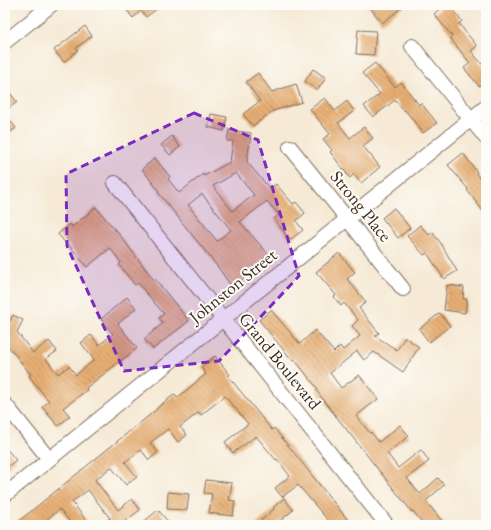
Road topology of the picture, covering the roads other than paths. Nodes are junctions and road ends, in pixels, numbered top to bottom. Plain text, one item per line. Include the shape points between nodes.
1 (51, 5) edge
2 (5, 42) edge
3 (412, 46) dead end
4 (486, 107) edge
5 (470, 119) junction
6 (486, 138) edge
7 (290, 147) dead end
8 (114, 183) dead end
9 (348, 218) junction
10 (403, 289) dead end
11 (222, 319) junction
12 (5, 404) edge
13 (49, 459) junction
14 (5, 495) edge
15 (387, 525) edge

1 - 2 street
3 - 5 street
4 - 5 street, Johnston Street
5 - 6 street
5 - 9 street, Johnston Street
7 - 9 street, Strong Place
8 - 11 street, Grand Boulevard
9 - 10 street, Strong Place
9 - 11 street, Johnston Street
11 - 13 street, Johnston Street
11 - 15 street, Grand Boulevard
12 - 13 street
13 - 14 street, Johnston Street

